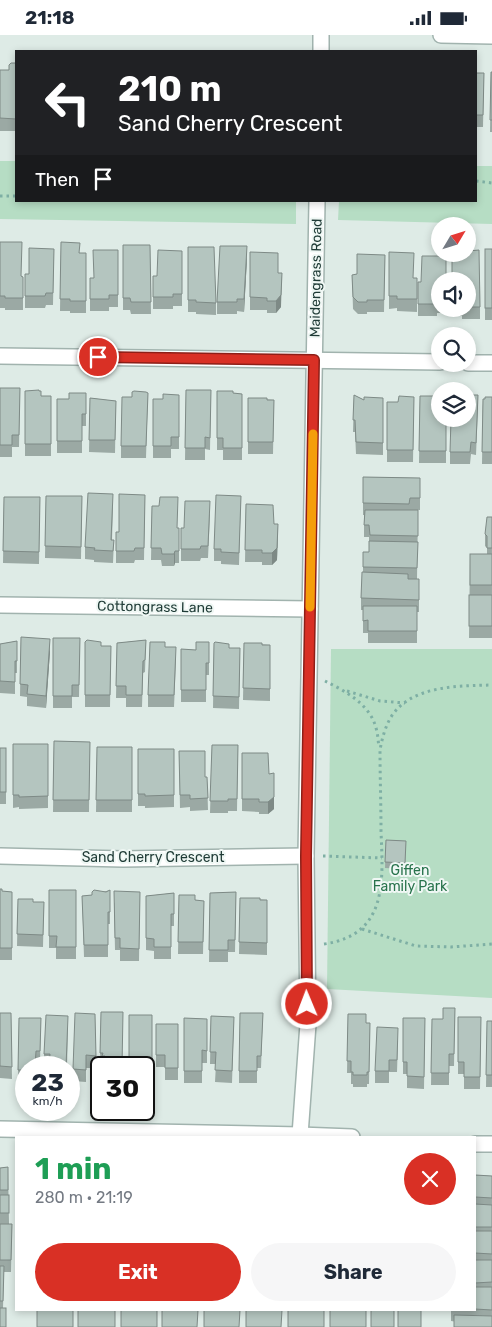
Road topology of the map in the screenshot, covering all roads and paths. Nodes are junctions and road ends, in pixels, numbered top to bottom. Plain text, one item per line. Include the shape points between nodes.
1 (321, 35) edge
2 (441, 35) edge
3 (492, 36) edge
4 (321, 50) edge
5 (477, 181) edge
6 (492, 183) edge
7 (0, 196) edge
8 (15, 196) edge
9 (317, 202) edge
10 (0, 356) edge
11 (314, 360) junction
12 (431, 362) edge
13 (476, 363) edge
14 (492, 363) edge
15 (0, 605) edge
16 (310, 609) junction
17 (309, 674) junction
18 (492, 685) edge
19 (344, 690) junction
20 (406, 703) junction
21 (380, 750) junction
22 (0, 856) edge
23 (306, 856) junction
24 (382, 858) junction
25 (362, 929) junction
26 (492, 944) edge
27 (306, 946) junction
28 (0, 1129) edge
29 (300, 1135) junction
30 (326, 1136) edge
31 (476, 1144) edge
32 (492, 1145) edge

1 - 4 street
2 - 3 street
5 - 6 path
7 - 8 path
9 - 11 street, Maidengrass Road
10 - 11 street
11 - 12 street
11 - 16 street, Maidengrass Road
13 - 14 street
15 - 16 street, Cottongrass Lane
16 - 17 street, Maidengrass Road
17 - 19 path
17 - 23 street, Maidengrass Road
18 - 20 path via 444,687
19 - 20 path via 380,701
19 - 21 path via 364,707 376,726
20 - 21 path via 392,716
21 - 24 path
22 - 23 street, Sand Cherry Crescent via 123,859
23 - 24 path
23 - 27 street, Maidengrass Road
24 - 25 path via 380,897 374,913
25 - 26 path via 416,946
25 - 27 path via 336,943
27 - 29 street, Maidengrass Road via 308,1024
28 - 29 street
29 - 30 street
31 - 32 street

